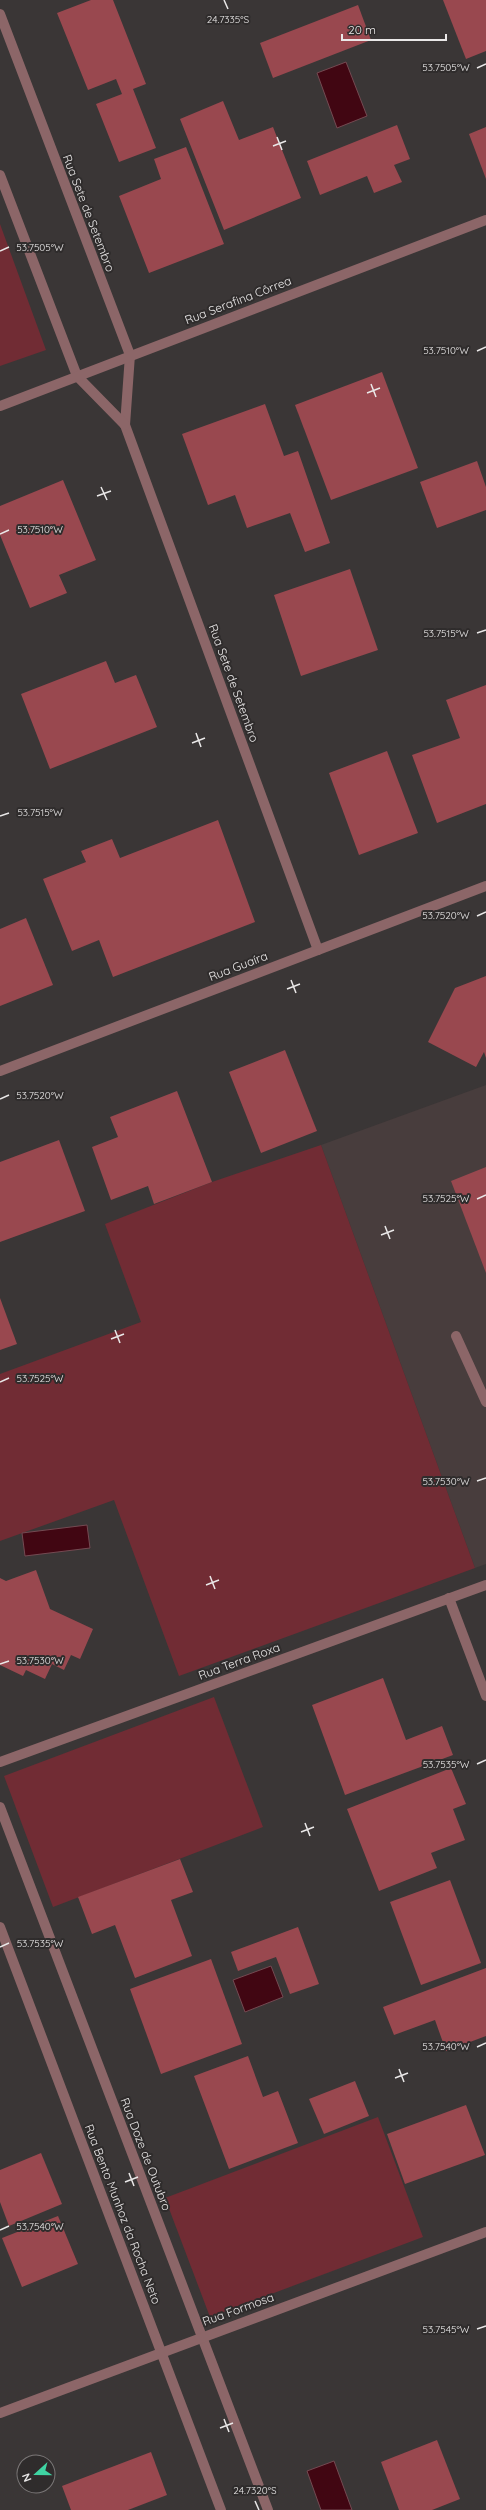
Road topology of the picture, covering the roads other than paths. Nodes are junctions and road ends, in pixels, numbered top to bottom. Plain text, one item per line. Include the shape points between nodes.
1 (0, 14) edge
2 (0, 175) edge
3 (486, 220) edge
4 (130, 356) junction
5 (77, 376) junction
6 (0, 406) edge
7 (126, 425) junction
8 (486, 886) edge
9 (318, 950) junction
10 (0, 1071) edge
11 (456, 1336) dead end
12 (486, 1402) edge
13 (486, 1585) edge
14 (449, 1598) junction
15 (486, 1696) edge
16 (0, 1762) edge
17 (0, 1807) edge
18 (0, 1927) edge
19 (486, 2232) edge
20 (202, 2337) junction
21 (161, 2352) junction
22 (0, 2413) edge
23 (221, 2510) edge
24 (268, 2510) edge

1 - 4 street, Rua Sete de Setembro
2 - 5 street, Rua Sete de Setembro
3 - 4 street, Rua Serafina Côrrea
4 - 5 street, Rua Serafina Côrrea
4 - 7 street, Rua Sete de Setembro
5 - 6 street, Rua Serafina Côrrea
5 - 7 street, Rua Sete de Setembro
7 - 9 street, Rua Sete de Setembro
8 - 9 street, Rua Guaíra
9 - 10 street, Rua Guaíra
11 - 12 street
13 - 14 street, Rua Terra Roxa
14 - 15 street
14 - 16 street, Rua Terra Roxa
17 - 20 street, Rua Doze de Outubro
18 - 21 street, Rua Bento Munhoz da Rocha Neto
19 - 20 street, Rua Formosa
20 - 21 street, Rua Formosa
20 - 24 street, Rua Doze de Outubro
21 - 22 street, Rua Formosa
21 - 23 street, Rua Bento Munhoz da Rocha Neto

